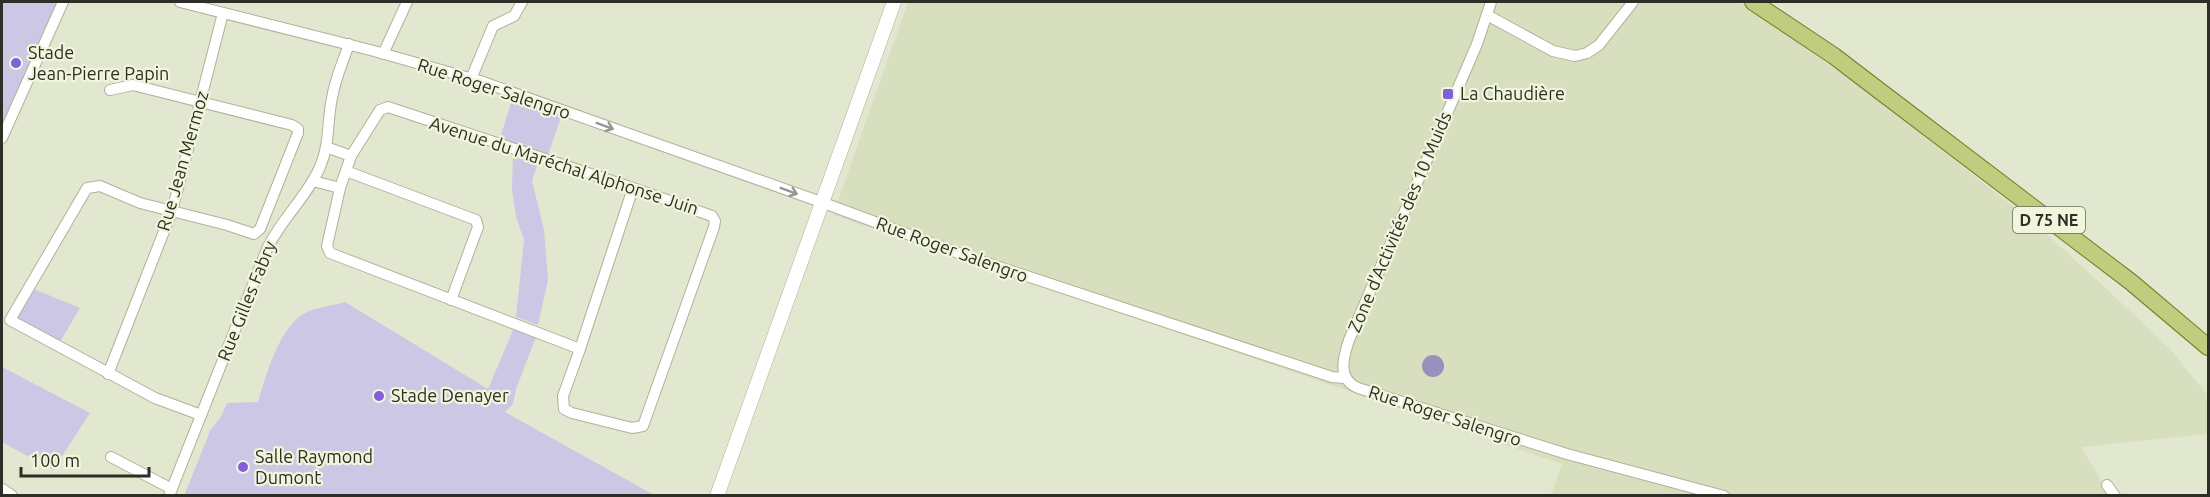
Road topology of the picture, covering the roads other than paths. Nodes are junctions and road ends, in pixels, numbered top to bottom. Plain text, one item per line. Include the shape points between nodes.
1 (63, 2) edge
2 (180, 2) edge
3 (407, 2) edge
4 (522, 2) edge
5 (894, 2) edge
6 (1491, 2) edge
7 (1633, 2) edge
8 (1753, 2) edge
9 (1767, 2) edge
10 (224, 13) junction
11 (1487, 15) junction
12 (349, 44) junction
13 (383, 54) junction
14 (1834, 56) junction
15 (471, 79) junction
16 (110, 90) dead end
17 (200, 102) junction
18 (2, 138) edge
19 (326, 147) junction
20 (351, 156) junction
21 (346, 171) junction
22 (313, 181) junction
23 (340, 188) junction
24 (633, 188) junction
25 (821, 202) junction
26 (172, 211) junction
27 (451, 300) junction
28 (2207, 346) edge
29 (580, 348) junction
30 (108, 374) junction
31 (1345, 378) junction
32 (201, 416) junction
33 (111, 457) dead end
34 (2108, 485) dead end
35 (2, 490) edge
36 (171, 492) edge
37 (11, 495) edge
38 (717, 495) edge
39 (1724, 495) edge
40 (2115, 495) edge

1 - 18 street
2 - 10 street, Rue Roger Salengro
3 - 13 street
4 - 15 street via 514,16 492,26
5 - 25 main road
6 - 11 street, Zone d'Activités des 10 Muids
7 - 11 street via 1599,45 1575,56 1553,51
8 - 14 main road, D 75 NE
9 - 14 main road, D 75 NE
10 - 12 street, Rue Roger Salengro
10 - 17 street, Rue Jean Mermoz
11 - 31 street, Zone d'Activités des 10 Muids via 1349,340
12 - 13 street, Rue Roger Salengro
12 - 19 street, Rue Gilles Fabry via 333,89
13 - 15 street, Rue Roger Salengro
14 - 28 main road, D 75 NE via 2126,278
15 -> 25 street, Rue Roger Salengro
16 - 17 street via 133,84
17 - 26 street, Rue Jean Mermoz
17 - 26 street via 292,125 298,133 257,233
19 - 20 street
19 - 22 street, Rue Gilles Fabry
20 - 21 street, Avenue du Maréchal Alphonse Juin
20 - 24 street, Avenue du Maréchal Alphonse Juin via 380,110 388,107
21 - 23 street, Avenue du Maréchal Alphonse Juin
21 - 27 street via 477,220 478,227
22 - 23 street
22 - 32 street, Rue Gilles Fabry via 267,249
23 - 27 street via 329,252
24 - 29 street
24 - 29 street, Avenue du Maréchal Alphonse Juin via 707,213 715,224 643,426 632,428 564,409 563,396
25 - 31 street, Rue Roger Salengro via 963,255 1332,377
25 - 38 main road
26 - 30 street, Rue Jean Mermoz
26 - 30 street via 100,186 87,188 10,320
27 - 29 street
30 - 32 street
31 - 39 street, Rue Roger Salengro via 1355,387 1451,418 1616,468
32 - 36 street, Rue Gilles Fabry
33 - 36 street
34 - 40 street
35 - 37 street

